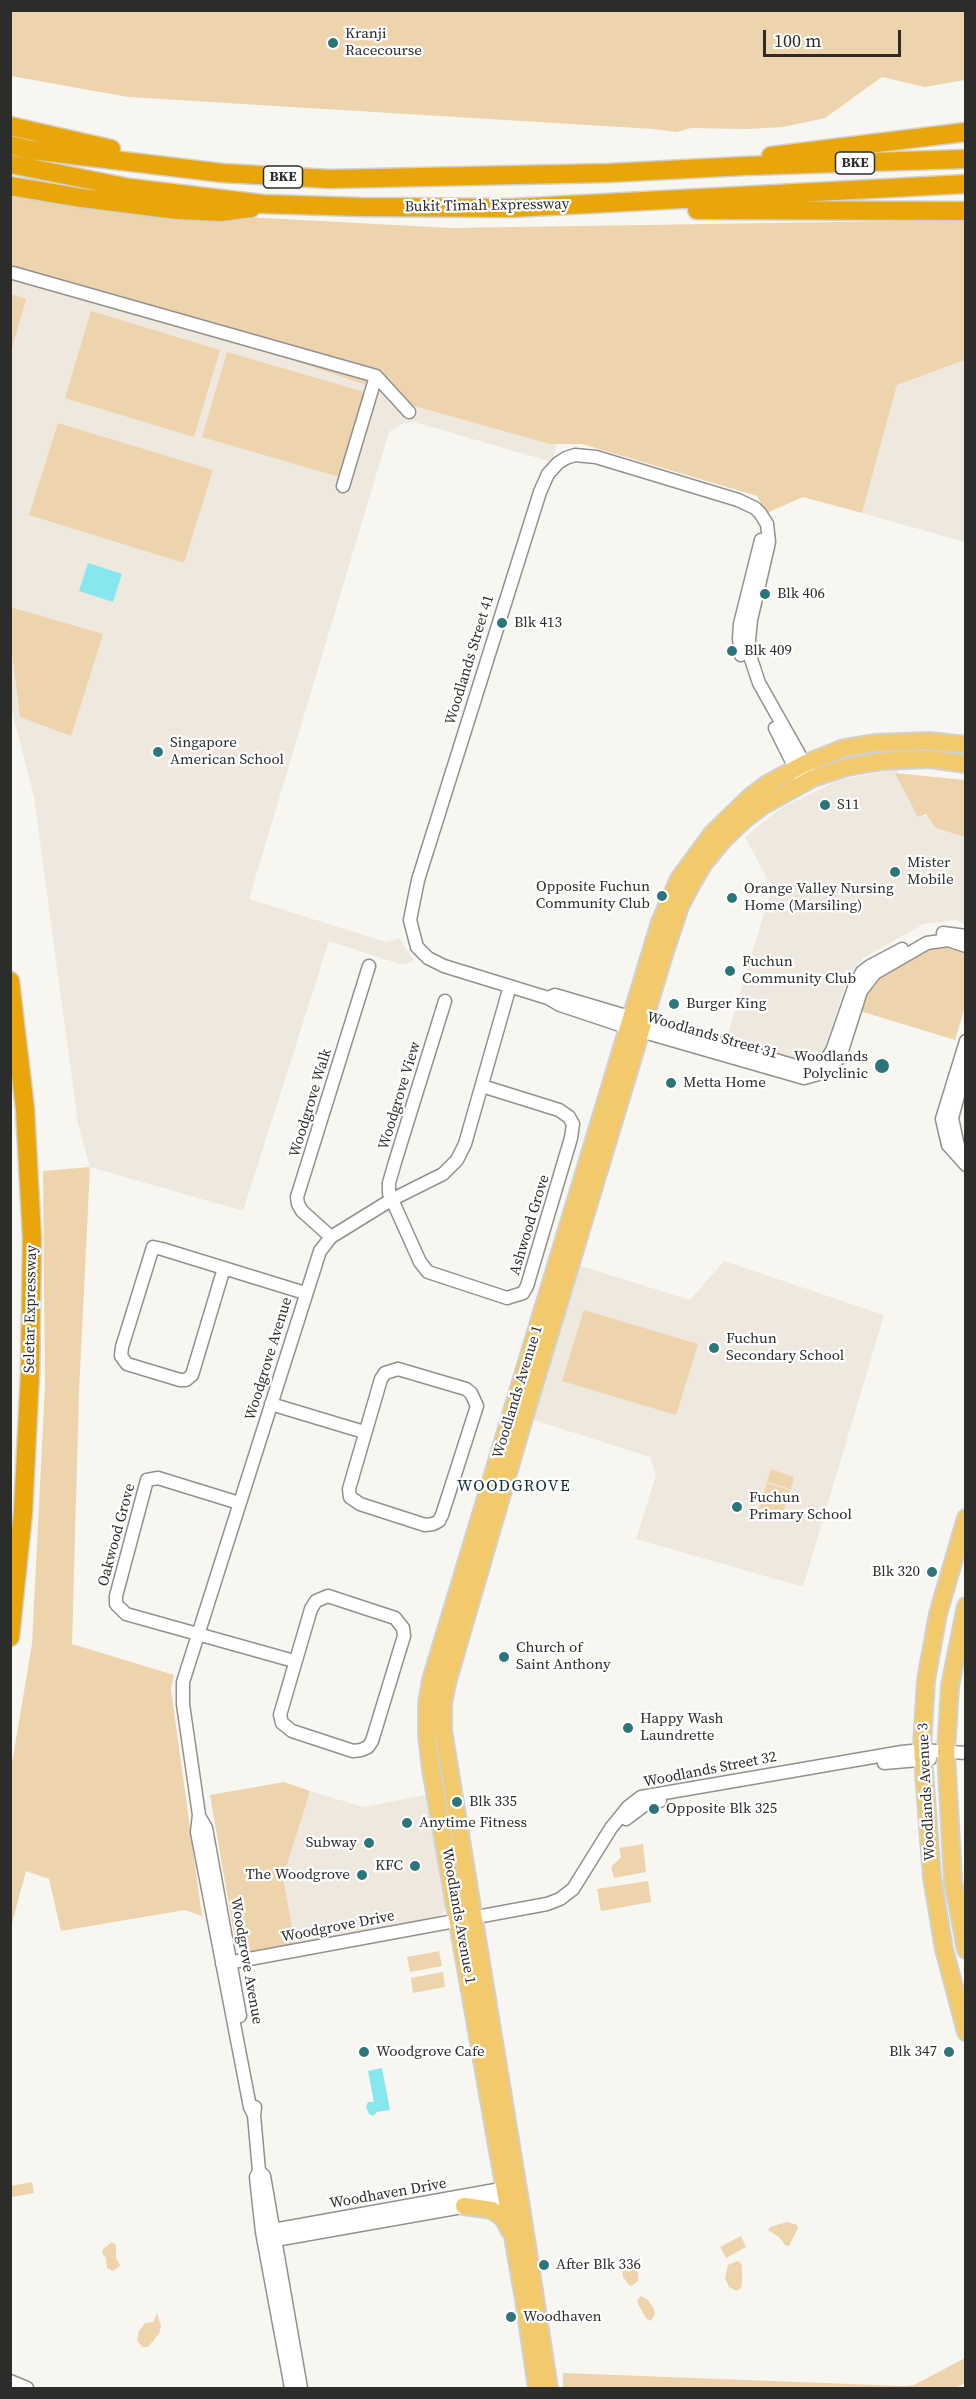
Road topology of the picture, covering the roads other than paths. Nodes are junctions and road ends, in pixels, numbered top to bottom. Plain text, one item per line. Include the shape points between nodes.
1 (10, 126) edge
2 (966, 132) edge
3 (10, 145) edge
4 (966, 159) edge
5 (156, 163) junction
6 (10, 164) edge
7 (745, 166) junction
8 (966, 184) edge
9 (10, 186) edge
10 (264, 204) junction
11 (512, 208) junction
12 (966, 211) edge
13 (13, 273) dead end
14 (376, 376) junction
15 (409, 411) dead end
16 (343, 486) dead end
17 (966, 745) edge
18 (966, 764) edge
19 (804, 774) junction
20 (966, 936) edge
21 (966, 946) edge
22 (369, 966) dead end
23 (10, 981) edge
24 (510, 986) junction
25 (445, 1001) dead end
26 (636, 1024) junction
27 (966, 1041) edge
28 (966, 1067) edge
29 (482, 1086) junction
30 (966, 1154) edge
31 (966, 1165) edge
32 (391, 1200) junction
33 (331, 1237) junction
34 (224, 1268) junction
35 (305, 1293) junction
36 (270, 1404) junction
37 (364, 1432) junction
38 (239, 1503) junction
39 (966, 1518) edge
40 (966, 1606) edge
41 (198, 1635) junction
42 (10, 1637) edge
43 (294, 1661) junction
44 (955, 1752) edge
45 (922, 1755) junction
46 (467, 1922) junction
47 (966, 1950) edge
48 (228, 1967) junction
49 (966, 2032) edge
50 (512, 2192) junction
51 (464, 2206) junction
52 (513, 2234) junction
53 (269, 2236) junction
54 (10, 2380) edge
55 (27, 2388) edge
56 (291, 2388) edge
57 (301, 2388) edge
58 (537, 2388) edge
59 (549, 2388) edge

1 - 5 highway via 120,150
2 - 7 highway via 780,154
3 - 5 highway, Bukit Timah Expressway / BKE
4 - 7 highway, Bukit Timah Expressway / BKE
5 - 7 highway, Bukit Timah Expressway / BKE via 222,173 330,178 609,173
6 - 10 highway, Bukit Timah Expressway / BKE via 130,188
8 - 11 highway, Bukit Timah Expressway / BKE
9 - 10 highway via 177,210 229,212
10 - 11 highway, Bukit Timah Expressway / BKE
11 - 12 highway
13 - 14 street
14 - 15 street
14 - 16 street
17 - 19 main road, Woodlands Avenue 1 via 928,741 843,748
18 - 19 main road, Woodlands Avenue 1 via 929,759 882,761
19 - 24 street, Woodlands Street 41 via 759,683 748,650 748,633 770,542 764,518 755,508 738,500 596,457 575,455 558,463 540,492 502,608 416,887 410,920 417,947 428,958
19 - 26 main road, Woodlands Avenue 1 via 766,784 712,834 688,863 663,913
20 - 26 street, Woodlands Street 31 via 948,933 925,937 866,969 855,984 832,1051 824,1062 813,1067 800,1067
21 - 26 street, Woodlands Street 31 via 948,940 927,943 875,973 861,991 840,1057 822,1074 796,1077
22 - 33 street, Woodgrove Walk via 297,1197 302,1211
23 - 42 highway, Seletar Expressway via 25,1109 32,1238 23,1513
24 - 26 street, Woodlands Street 41 via 548,998 555,995
24 - 29 street, Woodgrove Avenue
25 - 32 street, Woodgrove View via 394,1162 389,1183
26 - 46 main road, Woodlands Avenue 1 via 431,1680 427,1735
27 - 31 street via 942,1119 948,1145
28 - 30 street via 952,1118 958,1146
29 - 32 street, Woodgrove Avenue via 462,1152 450,1169
29 - 32 street, Ashwood Grove via 560,1110 573,1124 523,1293 507,1298 428,1272
32 - 33 street, Woodgrove Avenue
33 - 35 street, Woodgrove Avenue via 320,1251
34 - 34 street via 192,1375 180,1380 127,1364 122,1347 153,1247
34 - 35 street
35 - 36 street, Woodgrove Avenue
36 - 37 street
36 - 38 street, Woodgrove Avenue
37 - 37 street via 381,1379 391,1370 471,1393 477,1406 439,1521 425,1525 360,1504 350,1497
38 - 41 street, Woodgrove Avenue
38 - 41 street, Oakwood Grove via 158,1478 147,1480 116,1604 126,1614
39 - 45 main road, Woodlands Avenue 3 via 938,1614 928,1669
40 - 44 main road, Woodlands Avenue 3 via 950,1686
41 - 43 street
41 - 48 street, Woodgrove Avenue via 183,1682 183,1704
43 - 43 street via 311,1609 321,1598 328,1596 395,1618 403,1628 404,1636 372,1741 361,1750 286,1728 280,1715
44 - 45 street, Woodlands Street 32
44 - 47 main road, Woodlands Avenue 3 via 953,1881
45 - 46 street, Woodlands Street 32 via 787,1771 641,1797 611,1828 573,1889 560,1899
45 - 49 main road, Woodlands Avenue 3 via 932,1876 944,1949
46 - 48 street, Woodgrove Drive
46 - 50 main road, Woodlands Avenue 1
48 - 53 street, Woodgrove Avenue via 254,2115 259,2170 264,2176
50 - 51 street, Woodhaven Drive
50 - 52 main road, Woodlands Avenue 1
50 - 53 street, Woodhaven Drive
50 - 59 main road, Woodlands Avenue 1
51 - 52 main road via 492,2210 503,2218
51 - 53 street, Woodhaven Drive
52 - 58 main road, Woodlands Avenue 1
53 - 56 street, Woodgrove Avenue
53 - 57 street, Woodgrove Avenue
54 - 55 street

